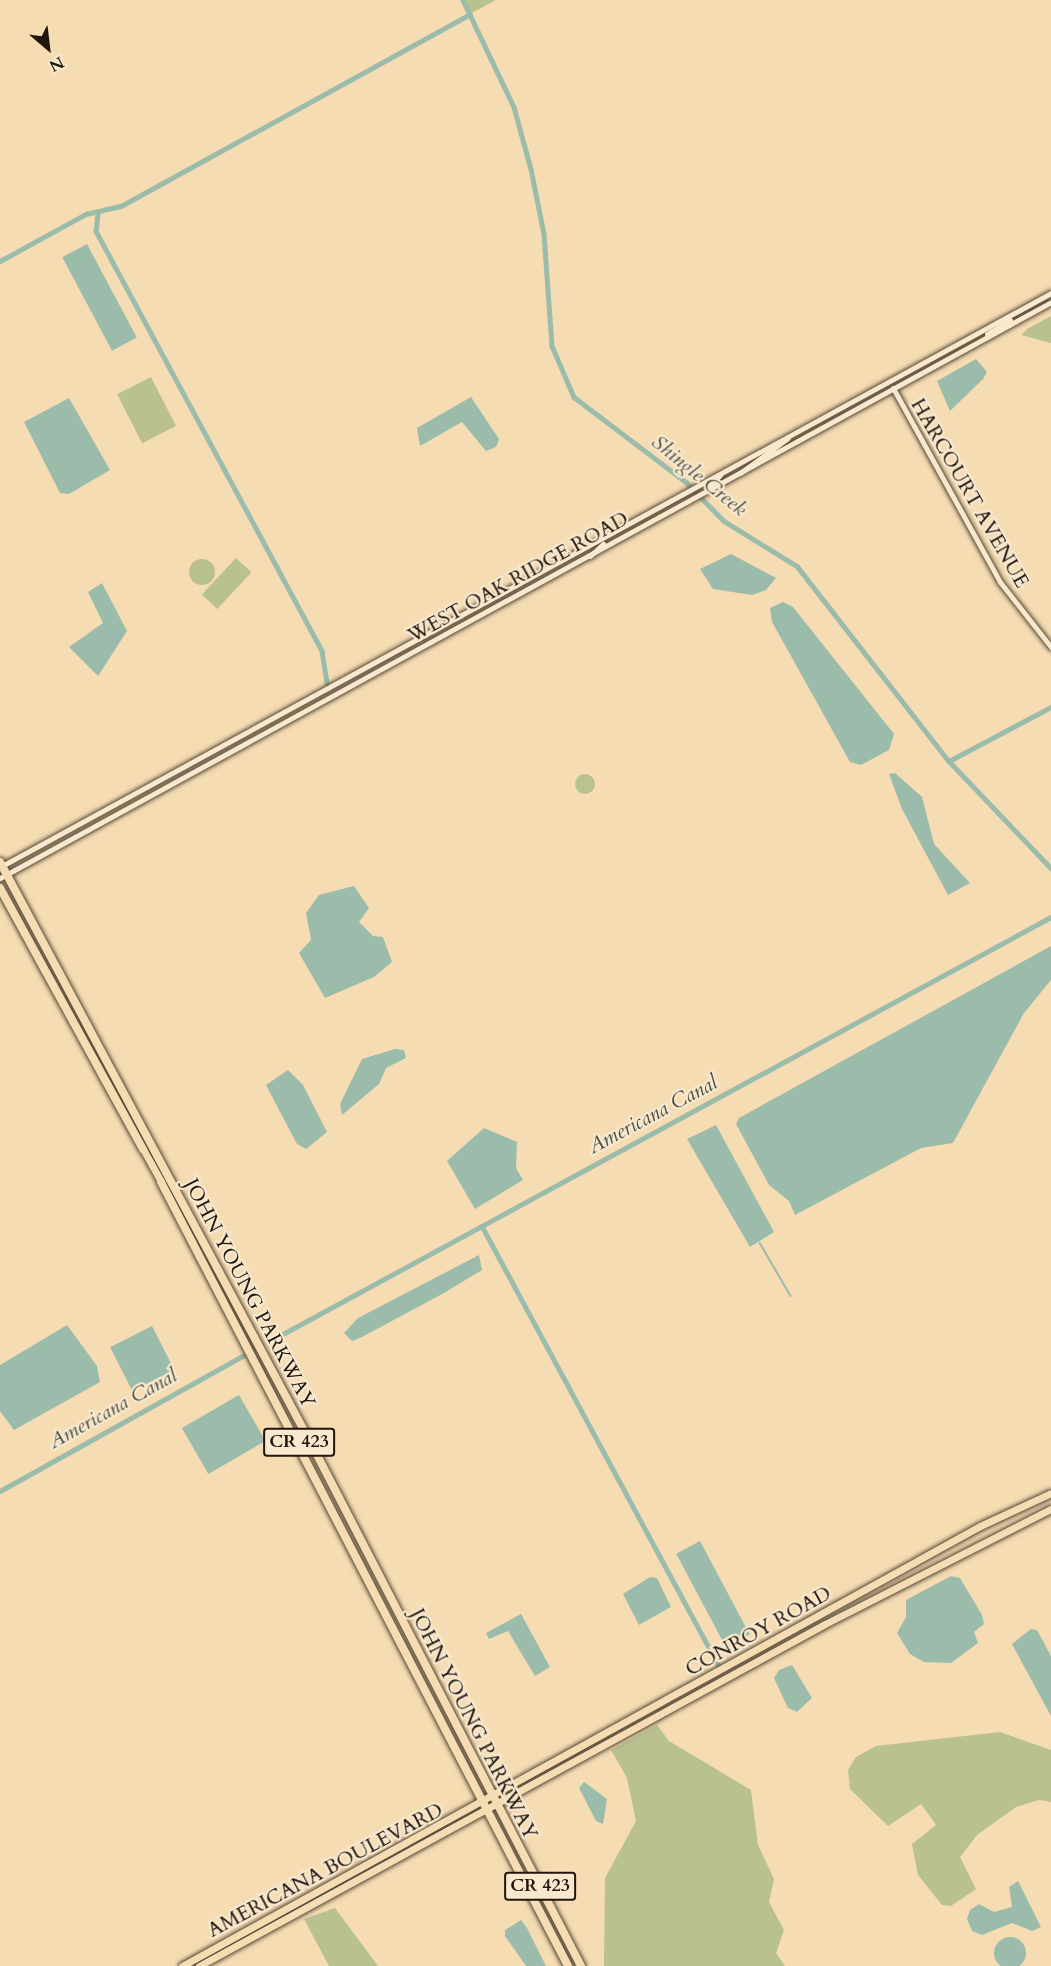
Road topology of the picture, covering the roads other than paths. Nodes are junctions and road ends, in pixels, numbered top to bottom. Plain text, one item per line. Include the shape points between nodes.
1 (1051, 293) edge
2 (1051, 302) edge
3 (1030, 305) junction
4 (986, 338) junction
5 (889, 381) junction
6 (893, 389) junction
7 (789, 437) junction
8 (740, 473) junction
9 (720, 475) junction
10 (697, 496) junction
11 (612, 535) junction
12 (590, 556) junction
13 (561, 563) junction
14 (532, 590) junction
15 (451, 623) junction
16 (416, 643) junction
17 (1051, 647) edge
18 (419, 649) junction
19 (382, 669) junction
20 (274, 721) junction
21 (221, 758) junction
22 (146, 790) junction
23 (150, 796) junction
24 (1, 865) edge
25 (3, 876) edge
26 (0, 888) edge
27 (143, 1149) joint
28 (161, 1182) junction
29 (179, 1194) junction
30 (298, 1441) junction
31 (315, 1451) junction
32 (1051, 1493) edge
33 (1051, 1509) edge
34 (494, 1798) junction
35 (484, 1804) junction
36 (499, 1807) junction
37 (488, 1812) junction
38 (393, 1853) junction
39 (384, 1869) junction
40 (336, 1884) junction
41 (340, 1892) junction
42 (182, 1966) edge
43 (199, 1966) edge
44 (568, 1966) edge
45 (581, 1966) edge

1 - 3 street, WEST OAK RIDGE ROAD
2 - 4 street, WEST OAK RIDGE ROAD
3 - 4 street via 1031,309
3 - 5 street, WEST OAK RIDGE ROAD
4 - 6 street, WEST OAK RIDGE ROAD
5 - 6 street, HARCOURT AVENUE
5 - 7 street, WEST OAK RIDGE ROAD
6 - 8 street, WEST OAK RIDGE ROAD
6 - 17 street, HARCOURT AVENUE via 1000,582
7 - 8 street
7 - 9 street, WEST OAK RIDGE ROAD
8 - 10 street, WEST OAK RIDGE ROAD
9 - 10 street
9 - 11 street, WEST OAK RIDGE ROAD
10 - 12 street, WEST OAK RIDGE ROAD
11 - 12 street
11 - 13 street, WEST OAK RIDGE ROAD
12 - 14 street, WEST OAK RIDGE ROAD
13 - 14 street
13 - 15 street, WEST OAK RIDGE ROAD
14 - 18 street, WEST OAK RIDGE ROAD
15 - 16 street, WEST OAK RIDGE ROAD
15 - 18 street
16 - 19 street
16 - 20 street, WEST OAK RIDGE ROAD
18 - 19 street, WEST OAK RIDGE ROAD
19 - 21 street, WEST OAK RIDGE ROAD
20 - 21 street
20 - 22 street, WEST OAK RIDGE ROAD
21 - 23 street, WEST OAK RIDGE ROAD
22 - 23 street
22 - 24 street, WEST OAK RIDGE ROAD
23 - 25 street, WEST OAK RIDGE ROAD
24 - 25 highway, JOHN YOUNG PARKWAY / CR 423
25 - 29 highway, JOHN YOUNG PARKWAY / CR 423
26 - 27 highway, JOHN YOUNG PARKWAY / CR 423
27 - 28 main road, JOHN YOUNG PARKWAY / CR 423
28 - 29 highway
28 - 30 highway, JOHN YOUNG PARKWAY / CR 423
29 - 31 highway, JOHN YOUNG PARKWAY / CR 423
30 - 31 highway
30 - 35 highway, JOHN YOUNG PARKWAY / CR 423
31 - 34 highway, JOHN YOUNG PARKWAY / CR 423
32 - 34 main road, CONROY ROAD via 926,1555
33 - 36 main road, CONROY ROAD via 825,1624
34 - 35 main road, CONROY ROAD
34 - 36 highway, JOHN YOUNG PARKWAY / CR 423
35 - 37 highway, JOHN YOUNG PARKWAY / CR 423
35 - 38 main road, AMERICANA BOULEVARD
36 - 37 main road, CONROY ROAD
36 - 45 highway, JOHN YOUNG PARKWAY / CR 423
37 - 39 main road, AMERICANA BOULEVARD
37 - 44 highway, JOHN YOUNG PARKWAY / CR 423
38 - 39 main road
38 - 40 main road, AMERICANA BOULEVARD
39 - 41 main road, AMERICANA BOULEVARD
40 - 41 main road
40 - 42 main road, AMERICANA BOULEVARD
41 - 43 main road, AMERICANA BOULEVARD

